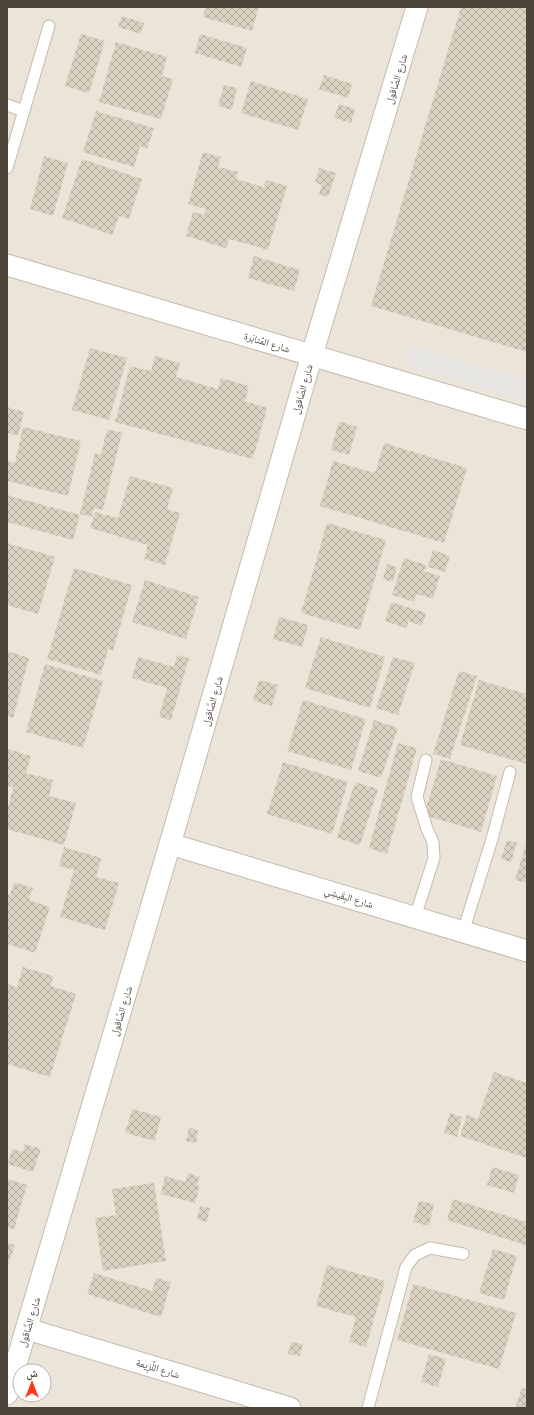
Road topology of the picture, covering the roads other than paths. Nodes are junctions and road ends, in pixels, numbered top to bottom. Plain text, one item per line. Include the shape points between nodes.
1 (417, 7) edge
2 (49, 26) dead end
3 (7, 105) edge
4 (24, 110) junction
5 (7, 168) edge
6 (7, 265) edge
7 (312, 355) junction
8 (527, 418) edge
9 (426, 760) dead end
10 (510, 772) dead end
11 (170, 844) junction
12 (415, 917) junction
13 (463, 932) junction
14 (527, 951) edge
15 (463, 1254) dead end
16 (27, 1329) junction
17 (7, 1394) edge
18 (290, 1408) edge
19 (368, 1408) edge

1 - 7 street, شارع الصَّاقول
2 - 4 lane
3 - 4 lane
4 - 5 lane
6 - 7 street, شارع المُثابَرة
7 - 8 street, شارع المُثابَرة
7 - 11 street, شارع الصَّاقول
9 - 12 lane via 417,797 433,842 434,858
10 - 13 lane
11 - 12 street, شارع البِقَيشِي
11 - 16 street, شارع الصَّاقول
12 - 13 street, شارع البِقَيشِي
13 - 14 street, شارع البِقَيشِي
15 - 19 lane via 430,1248 415,1255 406,1267
16 - 17 street, شارع الصَّاقول
16 - 18 street, شارع اللِّزِيمة

